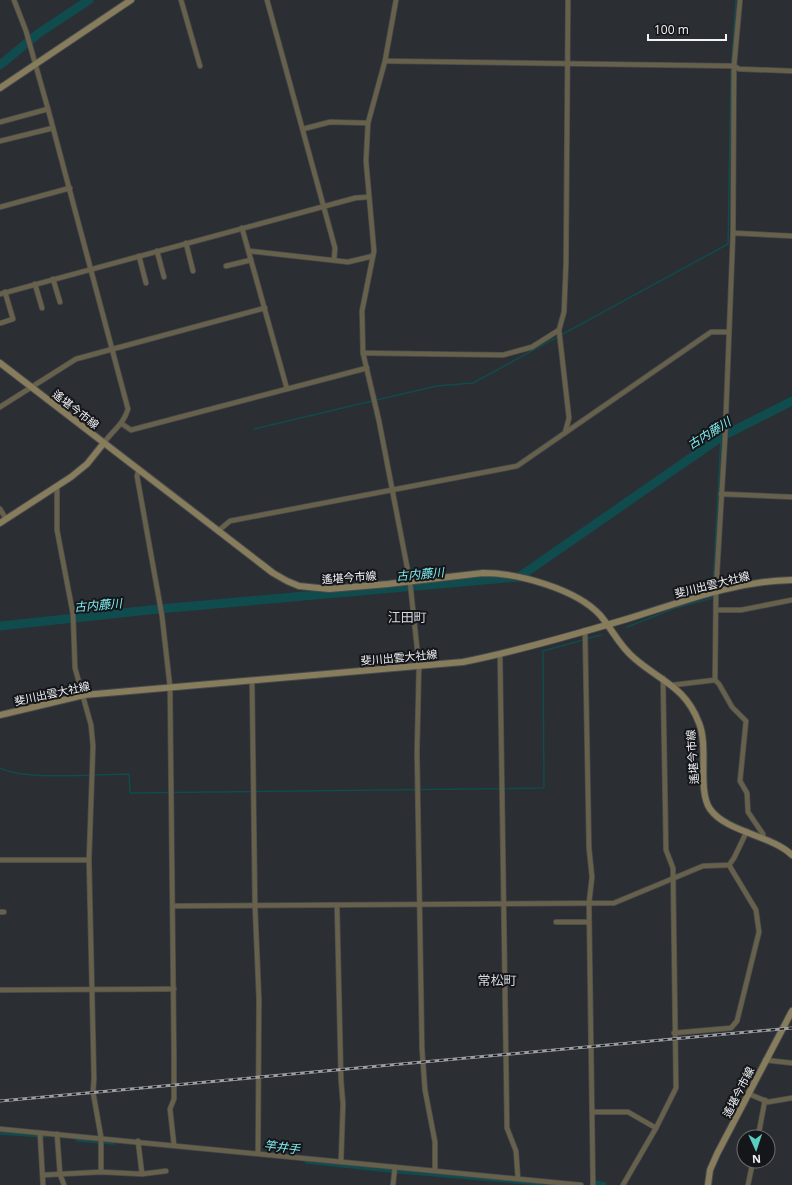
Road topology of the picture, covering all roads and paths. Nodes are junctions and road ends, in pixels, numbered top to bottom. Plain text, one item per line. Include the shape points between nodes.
1 (14, 0) edge
2 (131, 0) edge
3 (181, 0) edge
4 (267, 0) edge
5 (396, 0) edge
6 (568, 0) edge
7 (740, 0) edge
8 (35, 62) junction
9 (385, 62) junction
10 (568, 63) junction
11 (200, 66) dead end
12 (734, 66) junction
13 (792, 72) edge
14 (0, 88) edge
15 (48, 109) junction
16 (0, 122) edge
17 (368, 122) junction
18 (54, 128) junction
19 (303, 129) junction
20 (0, 141) edge
21 (70, 188) junction
22 (368, 197) junction
23 (323, 206) junction
24 (0, 207) edge
25 (242, 228) junction
26 (733, 233) junction
27 (792, 236) edge
28 (186, 243) junction
29 (157, 251) junction
30 (248, 251) junction
31 (139, 256) junction
32 (372, 256) junction
33 (251, 260) junction
34 (334, 260) junction
35 (226, 266) dead end
36 (91, 270) junction
37 (193, 271) dead end
38 (164, 277) dead end
39 (53, 279) junction
40 (146, 282) dead end
41 (35, 284) junction
42 (3, 293) edge
43 (60, 302) dead end
44 (42, 308) dead end
45 (265, 308) junction
46 (2, 323) dead end
47 (559, 330) junction
48 (728, 332) junction
49 (112, 349) junction
50 (363, 353) junction
51 (0, 362) edge
52 (367, 368) junction
53 (32, 387) junction
54 (287, 389) junction
55 (0, 406) edge
56 (122, 424) junction
57 (565, 433) junction
58 (103, 444) junction
59 (139, 469) junction
60 (57, 487) junction
61 (392, 489) junction
62 (721, 494) junction
63 (792, 497) edge
64 (0, 509) edge
65 (6, 519) junction
66 (0, 523) edge
67 (218, 531) junction
68 (792, 580) edge
69 (410, 582) junction
70 (716, 590) junction
71 (792, 600) edge
72 (716, 610) junction
73 (607, 624) junction
74 (585, 630) junction
75 (500, 654) junction
76 (419, 666) junction
77 (663, 678) junction
78 (252, 680) junction
79 (715, 680) junction
80 (673, 685) junction
81 (170, 687) junction
82 (84, 695) junction
83 (0, 715) edge
84 (747, 831) junction
85 (764, 838) junction
86 (792, 854) edge
87 (0, 860) edge
88 (89, 860) junction
89 (729, 865) junction
90 (673, 877) junction
91 (504, 903) junction
92 (589, 903) junction
93 (421, 904) junction
94 (337, 905) junction
95 (173, 906) junction
96 (255, 906) junction
97 (556, 922) dead end
98 (589, 922) junction
99 (92, 988) junction
100 (174, 989) junction
101 (0, 990) edge
102 (792, 1011) edge
103 (674, 1033) junction
104 (765, 1060) junction
105 (792, 1063) edge
106 (748, 1094) junction
107 (792, 1098) edge
108 (765, 1100) junction
109 (592, 1112) junction
110 (656, 1128) junction
111 (0, 1129) edge
112 (760, 1129) edge
113 (40, 1133) junction
114 (57, 1134) junction
115 (101, 1137) junction
116 (138, 1141) junction
117 (174, 1145) junction
118 (258, 1153) junction
119 (341, 1161) junction
120 (395, 1167) junction
121 (751, 1169) edge
122 (435, 1170) junction
123 (166, 1171) dead end
124 (101, 1172) junction
125 (60, 1174) junction
126 (142, 1174) junction
127 (42, 1175) junction
128 (518, 1179) junction
129 (43, 1185) edge
130 (64, 1185) edge
131 (393, 1185) edge
132 (581, 1185) edge
133 (593, 1185) edge
134 (623, 1185) edge
135 (708, 1185) edge
136 (748, 1185) edge

1 - 8 street
2 - 8 main road
3 - 11 street
4 - 19 street
5 - 9 street
6 - 10 street
7 - 12 street
8 - 14 main road
8 - 15 street
9 - 10 street
9 - 17 street
10 - 12 street
10 - 47 street via 566,264 564,312
12 - 13 street via 739,70
12 - 26 street
15 - 16 street
15 - 18 street
17 - 19 street via 330,122
17 - 22 street
18 - 20 street
18 - 21 street
19 - 23 street
21 - 24 street
21 - 36 street
22 - 23 street
22 - 32 street via 374,251
23 - 25 street
23 - 34 street via 335,248
25 - 28 street
25 - 30 street
26 - 27 street
26 - 48 street
28 - 29 street
28 - 37 street
29 - 31 street
29 - 38 street
30 - 33 street
30 - 34 street
31 - 36 street
31 - 40 street
32 - 34 street via 348,262
32 - 50 street via 362,311
33 - 35 street
33 - 45 street
36 - 39 street
36 - 49 street
39 - 41 street
39 - 43 street
41 - 42 street
41 - 44 street
42 - 46 street via 13,319
45 - 49 street
45 - 54 street
47 - 50 street via 532,347 503,355
47 - 57 street via 569,418
48 - 57 street via 711,332
48 - 62 street
49 - 53 street via 76,359
49 - 56 street via 128,409
50 - 52 street
51 - 53 main road, 遙堪今市線
52 - 54 street
52 - 61 street
53 - 55 street
53 - 58 main road, 遙堪今市線
54 - 56 street via 131,430
56 - 58 street
57 - 61 street via 517,466
58 - 59 main road, 遙堪今市線
58 - 60 main road via 87,464
59 - 67 main road, 遙堪今市線
59 - 81 street via 137,476 162,616
60 - 65 main road
60 - 82 street via 57,530 73,614 75,668
61 - 67 street via 230,521
61 - 69 street
62 - 63 street
62 - 70 street
64 - 65 street
65 - 66 main road
67 - 69 main road, 遙堪今市線 via 273,573 300,586 329,589
68 - 70 main road, 斐川出雲大社線 via 742,584
69 - 73 main road, 遙堪今市線 via 483,573 512,575 580,600 592,607
69 - 76 street
70 - 72 street
70 - 73 main road, 斐川出雲大社線
71 - 72 street via 740,610
72 - 79 street
73 - 74 main road, 斐川出雲大社線
73 - 77 main road, 遙堪今市線 via 632,657
74 - 75 main road, 斐川出雲大社線
74 - 92 street via 589,848 592,877
75 - 76 main road, 斐川出雲大社線 via 463,662
75 - 91 street
76 - 78 main road, 斐川出雲大社線
76 - 93 street
77 - 80 main road, 遙堪今市線
77 - 90 street via 666,850 673,868
78 - 81 main road, 斐川出雲大社線
78 - 96 street
79 - 80 street
79 - 85 street via 732,707 746,721 740,781 747,793 748,812
80 - 84 main road, 遙堪今市線 via 687,701 700,724 707,803 718,816
81 - 82 main road, 斐川出雲大社線
81 - 95 street
82 - 83 main road, 斐川出雲大社線
82 - 88 street via 93,746
84 - 85 main road, 遙堪今市線
84 - 89 street
85 - 86 main road, 遙堪今市線
87 - 88 street
88 - 99 street
89 - 90 street via 703,866
89 - 103 street via 756,910 759,932 737,1021 731,1028
90 - 92 street via 614,903
90 - 103 street
91 - 92 street
91 - 93 street
91 - 128 street via 507,1128 516,1151
92 - 98 street
93 - 94 street
93 - 122 street via 422,1049 425,1090 435,1142
94 - 96 street
94 - 119 street via 343,1104
95 - 96 street
95 - 100 street
96 - 118 street via 259,1000
97 - 98 street
98 - 109 street
99 - 100 street
99 - 101 street
99 - 115 street via 93,1092
100 - 117 street via 174,1099 170,1109
102 - 104 main road, 遙堪今市線
103 - 110 street via 676,1088
104 - 105 street
104 - 106 main road, 遙堪今市線
106 - 108 street
106 - 135 main road, 遙堪今市線 via 717,1154 710,1170
107 - 108 street via 768,1102
108 - 112 street
109 - 110 street via 628,1112
109 - 133 street
110 - 134 street
111 - 113 street
113 - 114 street
113 - 127 street
114 - 115 street
114 - 125 street
115 - 116 street
115 - 124 street
116 - 117 street
116 - 126 street
117 - 118 street
118 - 119 street
119 - 120 street
120 - 122 street
120 - 131 street
121 - 136 street
122 - 128 street
123 - 126 street
124 - 125 street
124 - 126 street
125 - 127 street
125 - 130 street
127 - 129 street
128 - 132 street

